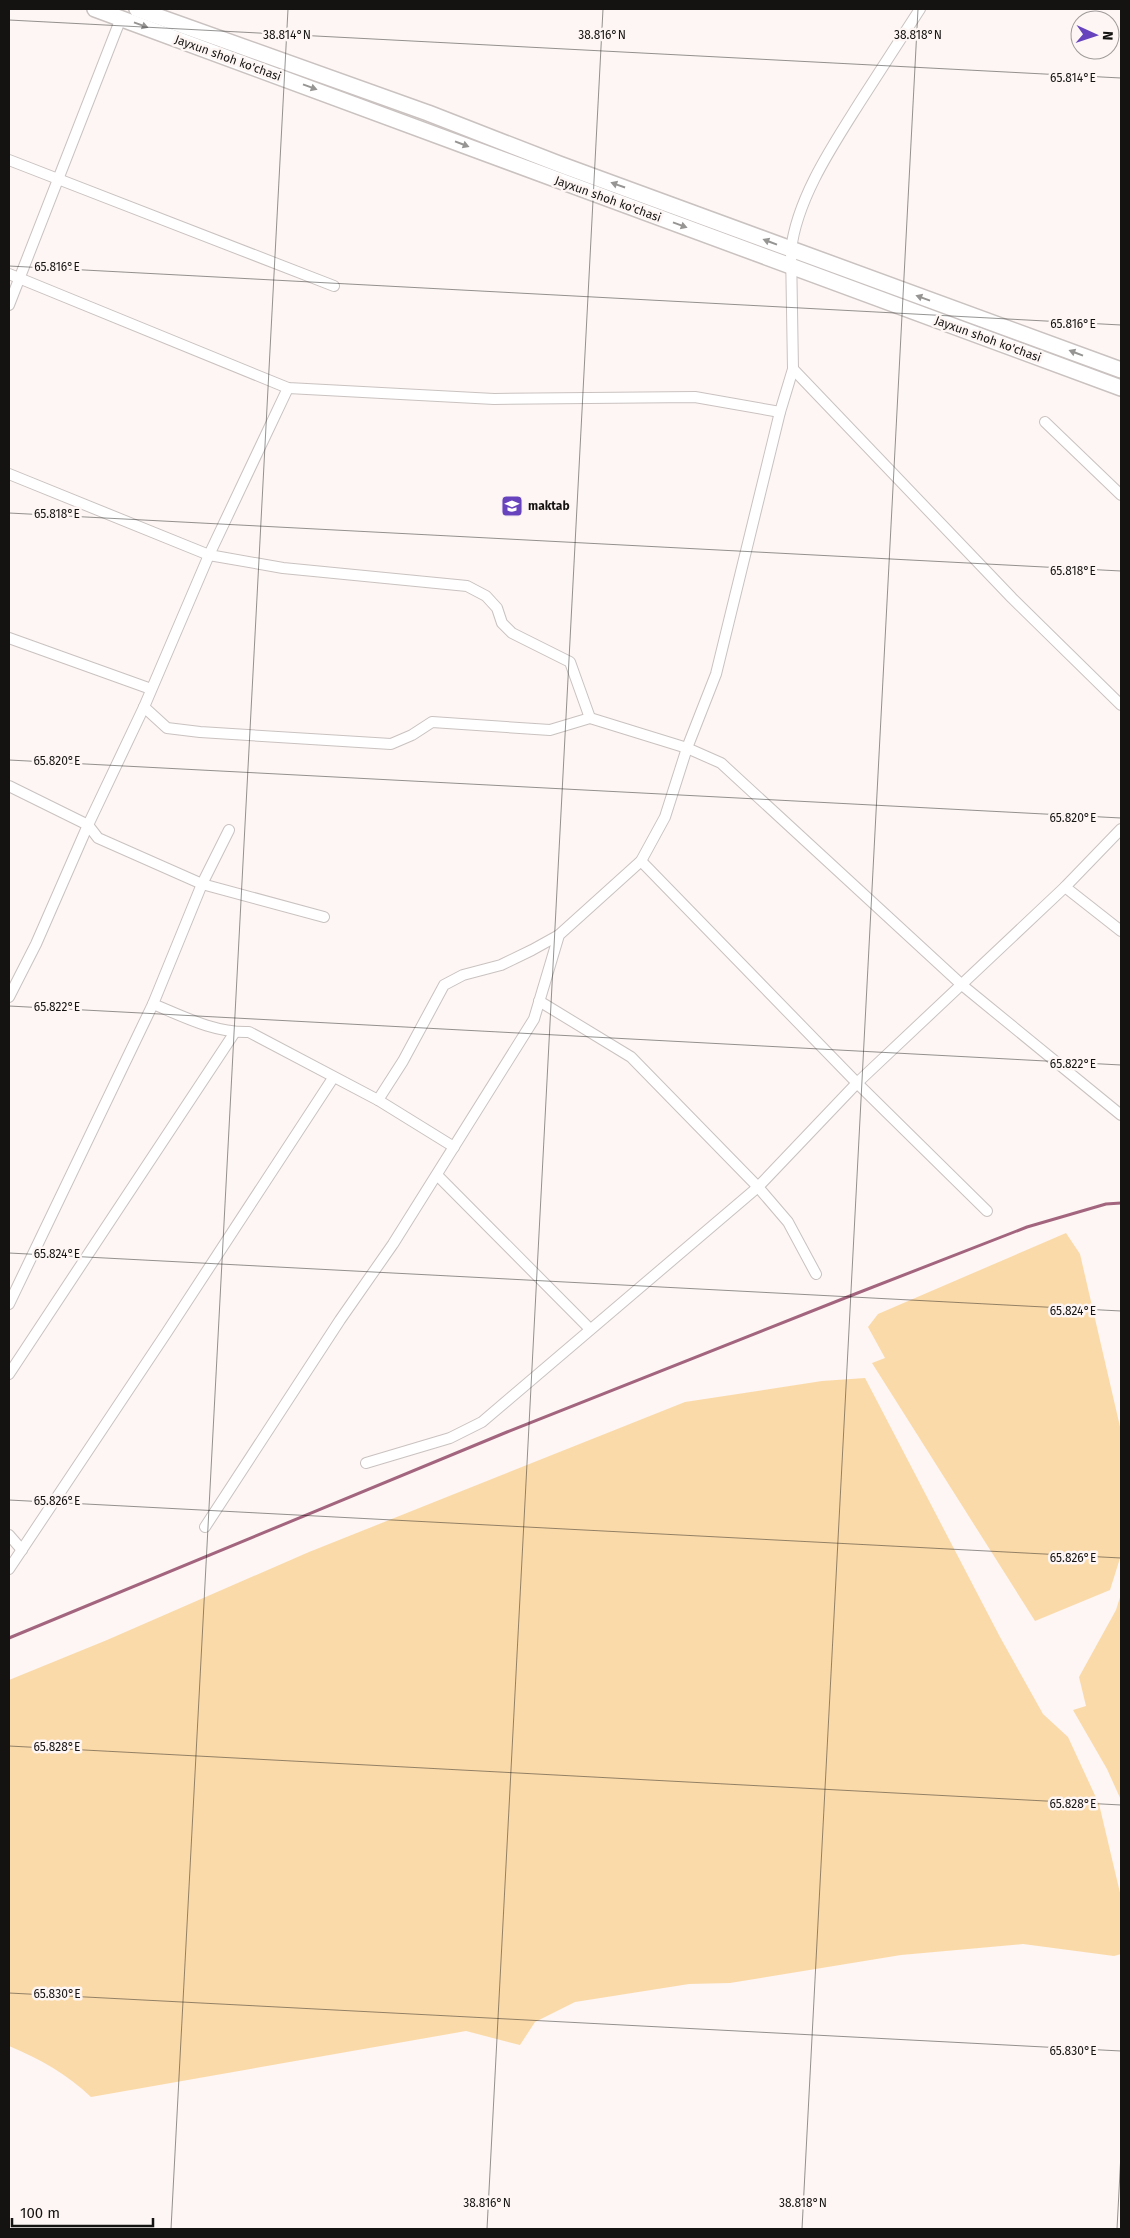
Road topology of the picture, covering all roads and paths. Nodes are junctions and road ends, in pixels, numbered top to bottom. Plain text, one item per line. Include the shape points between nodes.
1 (95, 9) edge
2 (137, 9) edge
3 (920, 9) edge
4 (121, 18) junction
5 (9, 160) edge
6 (59, 180) junction
7 (791, 250) junction
8 (793, 266) junction
9 (9, 274) edge
10 (20, 278) junction
11 (334, 286) dead end
12 (9, 305) edge
13 (793, 369) junction
14 (1121, 370) edge
15 (288, 388) junction
16 (1121, 388) edge
17 (780, 412) junction
18 (1046, 422) dead end
19 (9, 474) edge
20 (1121, 494) edge
21 (209, 555) junction
22 (9, 638) edge
23 (151, 689) junction
24 (1121, 705) edge
25 (144, 707) junction
26 (590, 718) junction
27 (687, 748) junction
28 (9, 786) edge
29 (88, 825) junction
30 (1121, 829) edge
31 (229, 830) dead end
32 (641, 861) junction
33 (202, 884) junction
34 (1065, 887) junction
35 (324, 917) dead end
36 (1121, 931) edge
37 (560, 935) junction
38 (13, 978) edge
39 (962, 985) junction
40 (9, 997) edge
41 (539, 1001) junction
42 (153, 1004) junction
43 (235, 1032) junction
44 (333, 1078) junction
45 (858, 1083) junction
46 (378, 1100) junction
47 (1121, 1115) edge
48 (454, 1147) junction
49 (437, 1175) junction
50 (758, 1187) junction
51 (987, 1211) dead end
52 (816, 1274) dead end
53 (9, 1304) edge
54 (590, 1330) junction
55 (9, 1374) edge
56 (366, 1463) dead end
57 (205, 1526) dead end
58 (9, 1535) edge
59 (22, 1550) junction
60 (9, 1569) edge

1 - 4 highway, Jayxun shoh ko'chasi
7 -> 2 highway, Jayxun shoh ko'chasi via 428,113
3 - 7 street via 834,144 805,200
4 - 6 street
4 -> 8 highway, Jayxun shoh ko'chasi
5 - 6 street
6 - 10 street
6 - 11 street
7 - 8 street
14 -> 7 highway, Jayxun shoh ko'chasi
8 - 13 street
8 - 16 highway, Jayxun shoh ko'chasi
9 - 10 street
10 - 12 street
10 - 15 street
13 - 17 street
13 - 24 street via 1012,598
15 - 17 street via 494,399 695,397
15 - 21 street
17 - 27 street via 716,674
18 - 20 street
19 - 21 street
21 - 23 street
21 - 26 street via 283,568 467,586 492,602 502,623 512,633 570,662
22 - 23 street
23 - 25 street
25 - 26 street via 167,728 391,744 432,722 550,730
25 - 29 street
26 - 27 street
27 - 32 street via 665,817
27 - 39 street via 721,764
28 - 29 street
29 - 33 street via 98,838
29 - 38 street via 36,944
30 - 34 street
31 - 33 street
32 - 37 street
32 - 45 street
33 - 35 street
33 - 42 street
34 - 36 street
34 - 39 street
37 - 41 street
37 - 46 street via 500,964 463,975 444,985
38 - 40 street
39 - 45 street
39 - 47 street
41 - 48 street via 534,1019
41 - 50 street via 631,1057
42 - 43 street via 201,1024
42 - 53 street
43 - 44 street via 249,1032
43 - 55 street
44 - 46 street
44 - 59 street
45 - 50 street
45 - 51 street
46 - 48 street
48 - 49 street
49 - 54 street
49 - 57 street
50 - 52 street via 788,1222
50 - 54 street
54 - 56 street via 482,1422 450,1438
58 - 59 street
59 - 60 street

